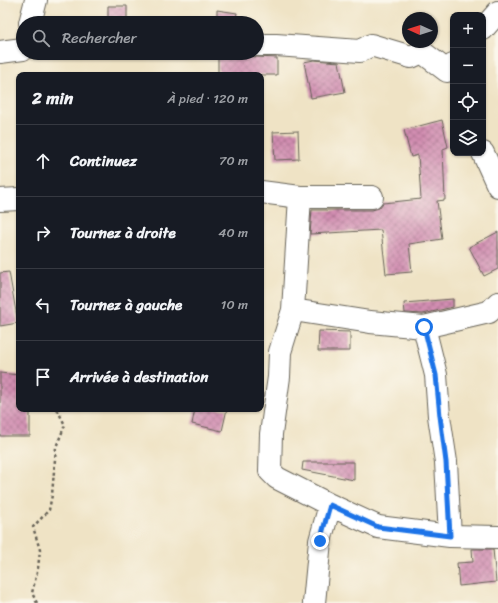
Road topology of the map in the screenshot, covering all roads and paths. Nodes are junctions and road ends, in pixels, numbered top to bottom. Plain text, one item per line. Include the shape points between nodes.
1 (36, 0) edge
2 (498, 12) edge
3 (32, 16) edge
4 (486, 26) edge
5 (264, 45) edge
6 (16, 50) edge
7 (0, 52) edge
8 (450, 73) edge
9 (484, 156) edge
10 (498, 186) edge
11 (264, 192) edge
12 (300, 197) junction
13 (372, 197) dead end
14 (16, 199) edge
15 (0, 200) edge
16 (498, 303) edge
17 (294, 310) junction
18 (424, 327) junction
19 (58, 412) edge
20 (330, 505) junction
21 (450, 536) junction
22 (498, 537) edge
23 (37, 603) edge
24 (314, 603) edge

1 - 3 street
2 - 4 street
5 - 8 street via 360,51 371,45 411,57 422,52
6 - 7 street
9 - 10 street
11 - 12 street
12 - 13 street
12 - 17 street
14 - 15 street
16 - 18 street via 489,312
17 - 18 street via 370,322
17 - 20 street via 280,352 271,434 270,471 277,478
18 - 21 street via 436,375 446,462
19 - 23 path via 65,425 56,447 49,510 33,527 40,550 32,593
20 - 21 street via 378,527
20 - 24 street via 320,541
21 - 22 street

